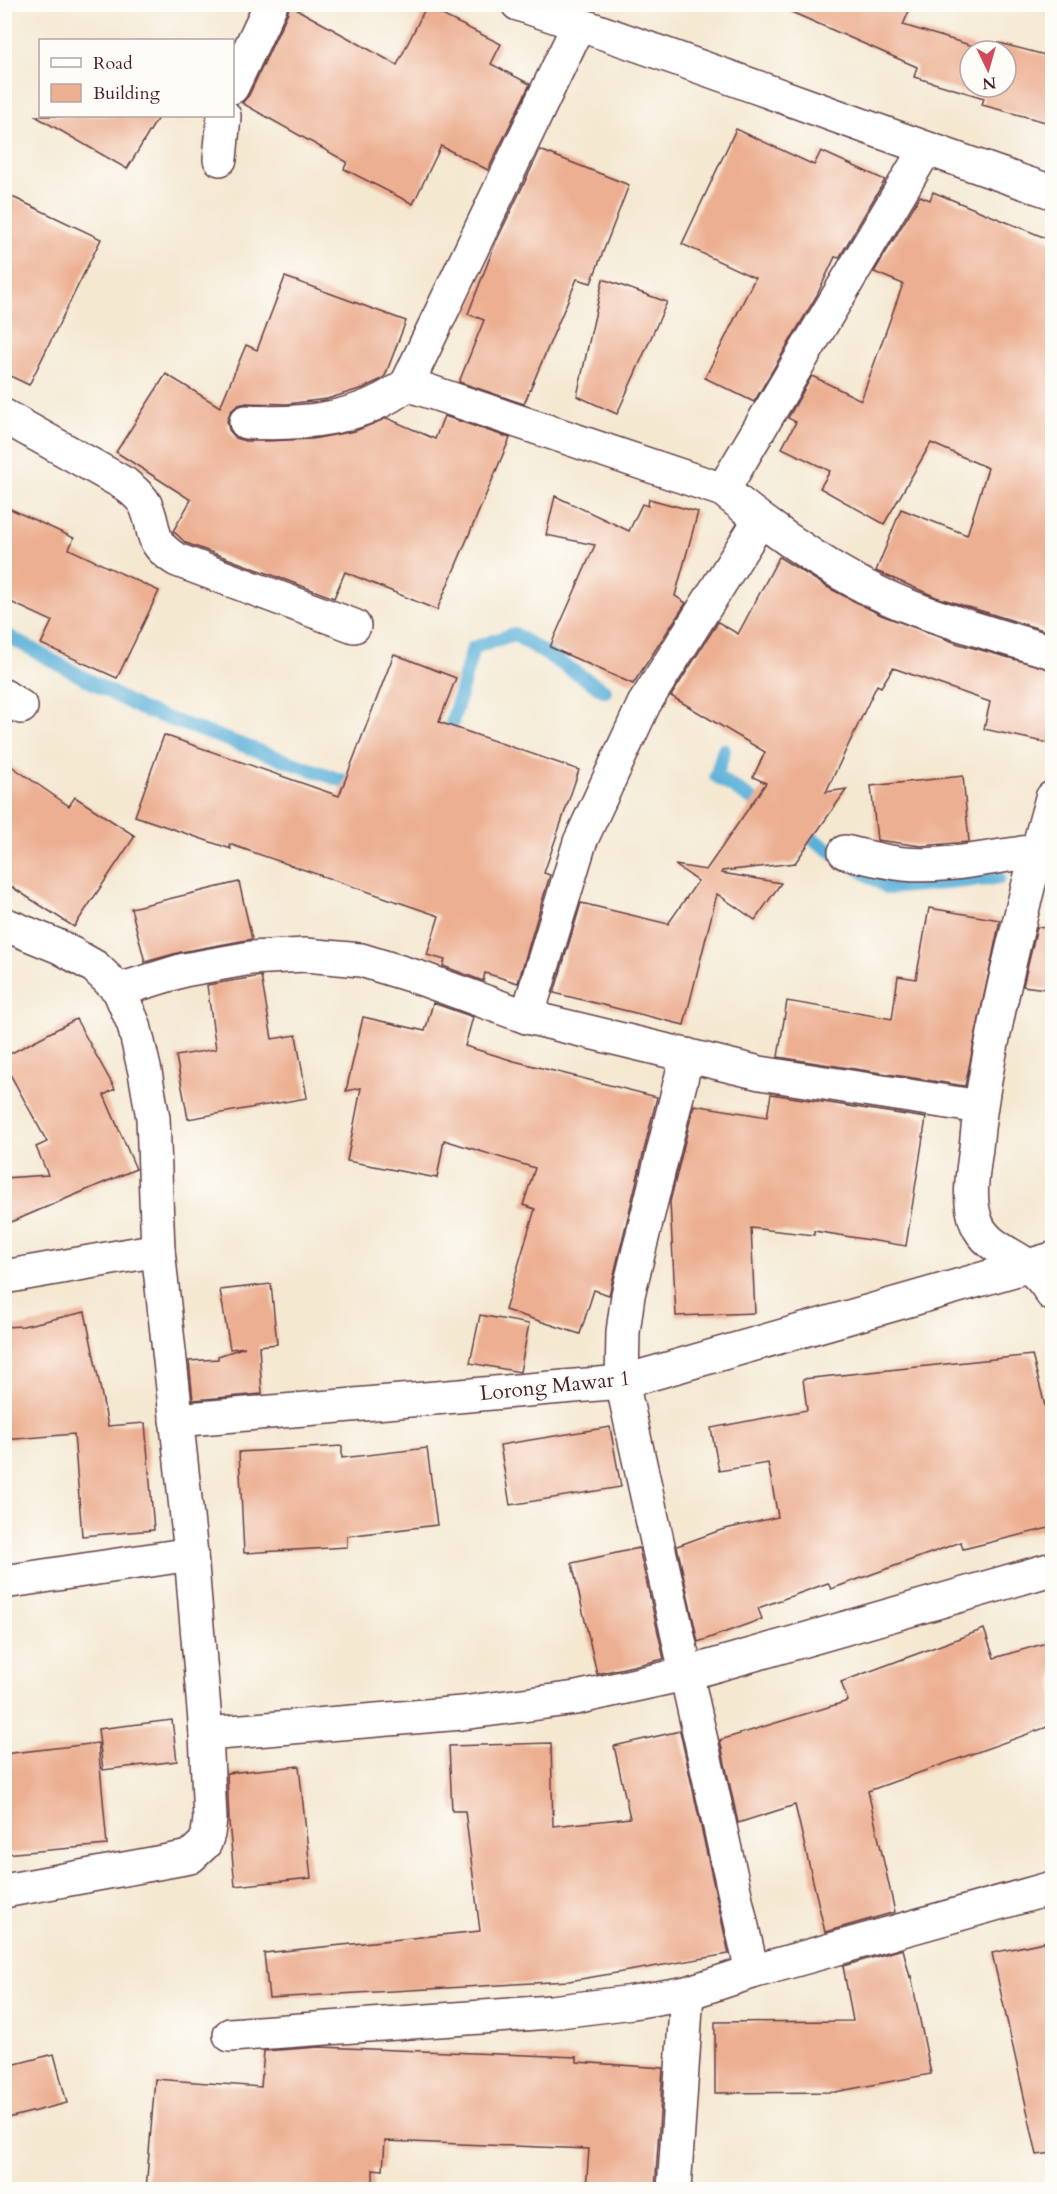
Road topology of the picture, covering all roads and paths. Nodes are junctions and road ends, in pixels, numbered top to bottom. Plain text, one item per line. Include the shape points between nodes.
1 (271, 4) edge
2 (518, 4) edge
3 (579, 24) junction
4 (234, 83) edge
5 (224, 117) edge
6 (925, 150) junction
7 (220, 159) dead end
8 (1053, 192) edge
9 (407, 384) junction
10 (4, 416) edge
11 (246, 422) dead end
12 (723, 490) junction
13 (759, 520) junction
14 (354, 626) dead end
15 (1053, 652) edge
16 (1053, 798) edge
17 (1037, 850) junction
18 (845, 852) dead end
19 (4, 924) edge
20 (119, 990) junction
21 (527, 1017) junction
22 (687, 1055) junction
23 (980, 1107) junction
24 (158, 1250) junction
25 (1040, 1262) edge
26 (4, 1277) edge
27 (1053, 1294) edge
28 (622, 1382) junction
29 (176, 1420) junction
30 (191, 1554) junction
31 (1053, 1569) edge
32 (4, 1582) edge
33 (685, 1674) junction
34 (206, 1734) junction
35 (1053, 1888) edge
36 (4, 1891) edge
37 (752, 1972) junction
38 (687, 1993) junction
39 (230, 2035) dead end
40 (674, 2190) edge

1 - 4 street
2 - 3 street
3 - 6 street
3 - 9 street
5 - 7 street
6 - 8 street
6 - 12 street
9 - 11 street via 381,403 336,416 282,424
9 - 12 street
10 - 14 street via 136,493 144,502 158,545 177,560
12 - 13 street
13 - 15 street via 890,598
13 - 21 street via 644,704 580,842
16 - 17 street
17 - 18 street via 915,864
17 - 23 street
19 - 20 street via 95,967
20 - 21 street via 184,970 251,958 305,955 361,960
20 - 24 street via 134,1025 153,1118
21 - 22 street
22 - 23 street via 760,1073
22 - 28 street via 628,1295
23 - 25 street via 972,1181 977,1223 984,1236 999,1249
24 - 26 street
24 - 29 street
25 - 27 street
25 - 28 street, Lorong Mawar 1
28 - 29 street, Lorong Mawar 1
28 - 33 street
29 - 30 street
30 - 32 street
30 - 34 street
31 - 33 street
33 - 34 street via 576,1698 462,1713
33 - 37 street
34 - 36 street via 210,1819 205,1843 198,1851 190,1857
35 - 37 street
37 - 38 street
38 - 39 street via 551,2012
38 - 40 street

